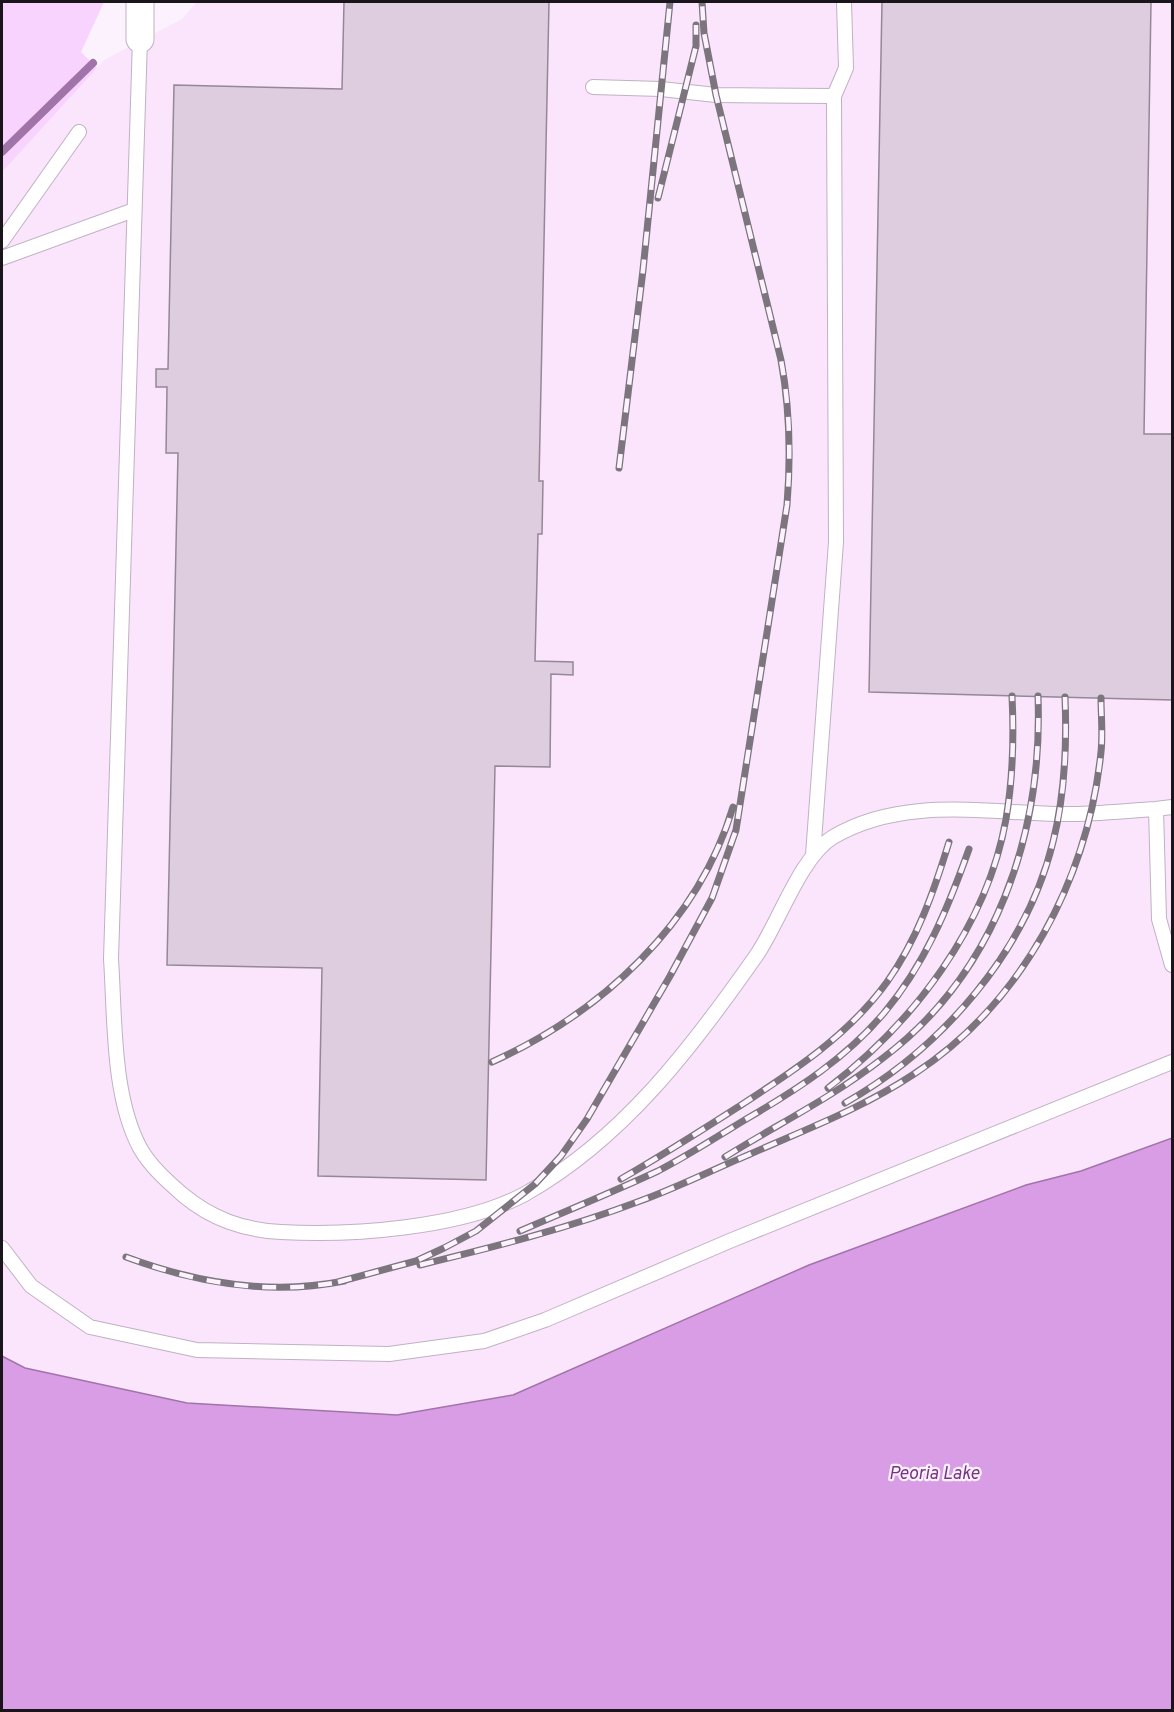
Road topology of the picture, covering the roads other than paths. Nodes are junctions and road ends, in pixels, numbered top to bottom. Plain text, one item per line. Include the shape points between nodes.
1 (140, 2) edge
2 (844, 2) edge
3 (140, 39) joint
4 (592, 87) dead end
5 (834, 96) junction
6 (79, 132) dead end
7 (134, 210) junction
8 (2, 241) edge
9 (2, 258) edge
10 (1173, 807) edge
11 (1156, 809) junction
12 (813, 855) junction
13 (1173, 965) edge
14 (1173, 1062) edge
15 (2, 1248) edge

1 - 3 street
2 - 5 lane via 846,68
3 - 7 lane
4 - 5 lane via 661,89 716,96
5 - 12 lane via 836,542
6 - 8 lane
7 - 9 lane
7 - 12 lane via 111,959 119,1069 131,1128 141,1151 166,1180 199,1208 232,1225 325,1234 434,1222 524,1194 619,1126 640,1103 759,952
10 - 11 lane
11 - 12 lane via 1059,814 912,811 853,825
11 - 13 lane via 1159,919
14 - 15 lane via 753,1231 545,1320 484,1341 389,1354 197,1350 90,1327 31,1286

